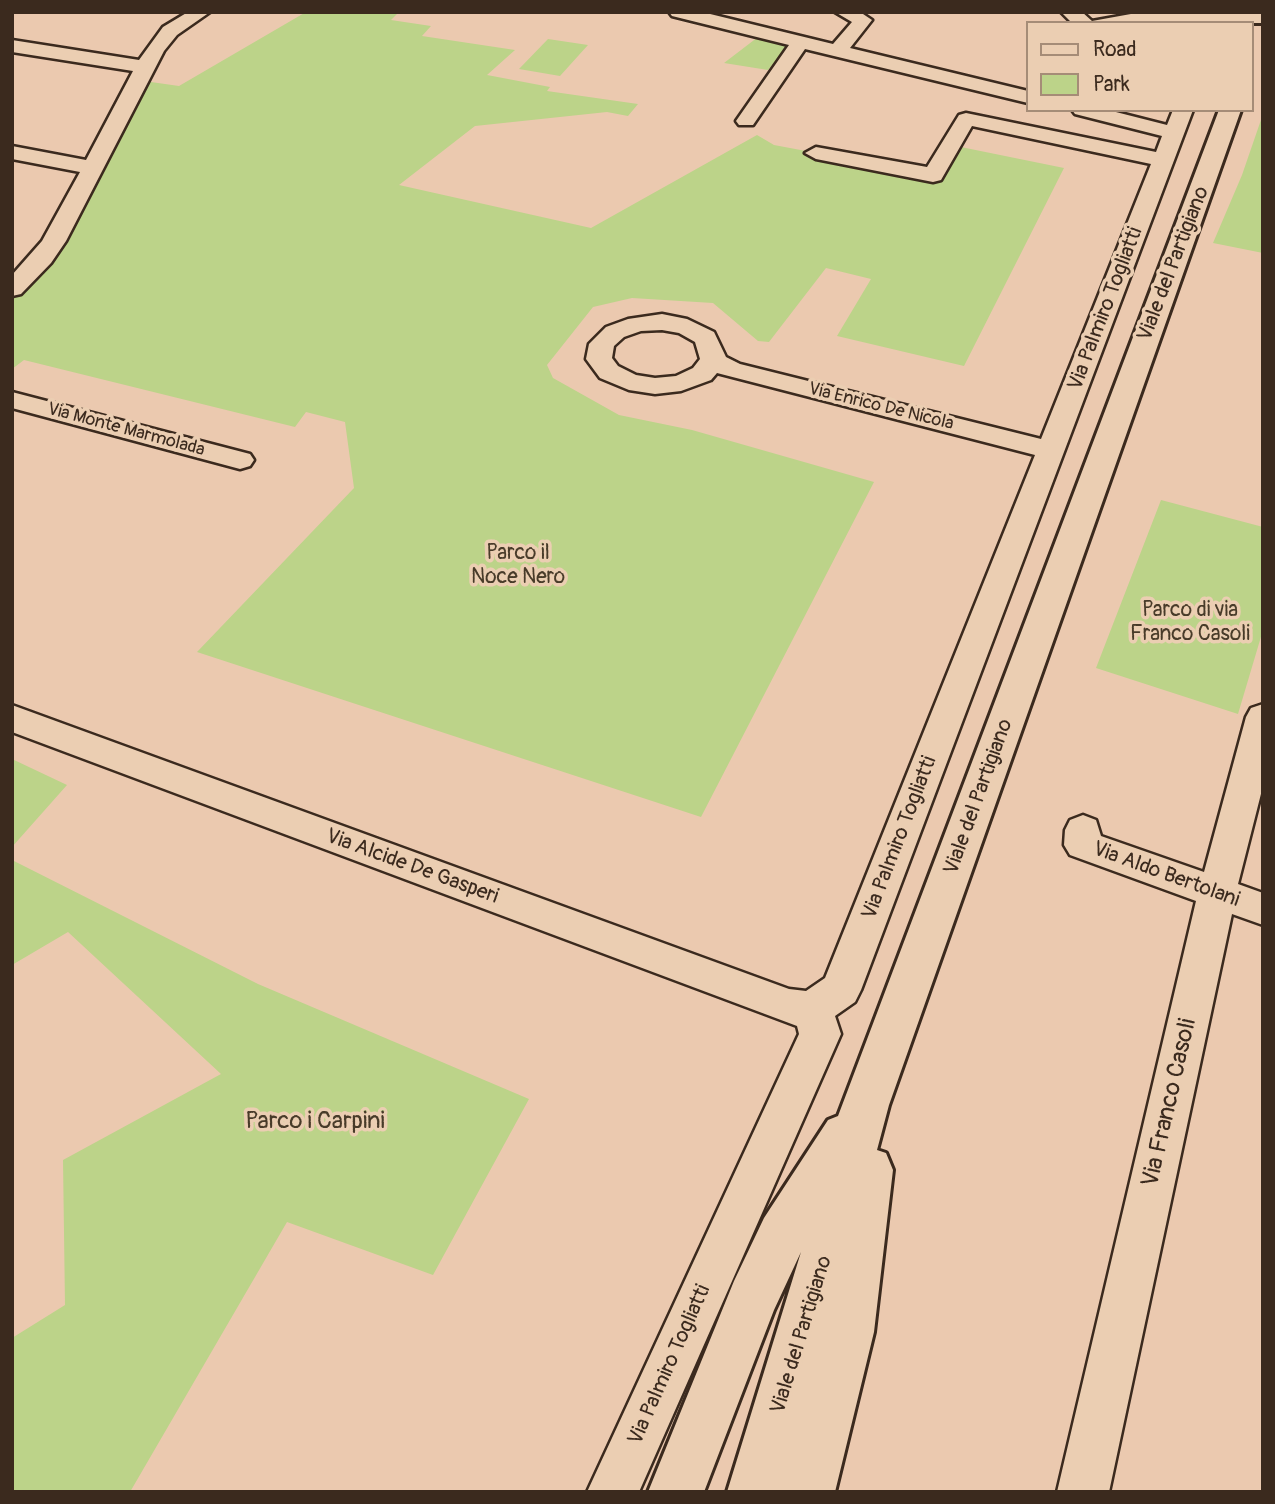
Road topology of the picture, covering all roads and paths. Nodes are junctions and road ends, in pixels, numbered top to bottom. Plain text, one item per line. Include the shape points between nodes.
1 (201, 12) edge
2 (844, 12) edge
3 (690, 14) edge
4 (1235, 18) edge
5 (1122, 19) junction
6 (1111, 21) edge
7 (1146, 21) edge
8 (800, 42) junction
9 (12, 46) edge
10 (837, 51) junction
11 (144, 67) junction
12 (1026, 97) edge
13 (1090, 112) edge
14 (1229, 112) edge
15 (746, 121) dead end
16 (1174, 134) edge
17 (12, 152) edge
18 (816, 153) dead end
19 (90, 167) junction
20 (12, 289) edge
21 (713, 360) dead end
22 (12, 400) edge
23 (1051, 450) junction
24 (240, 460) dead end
25 (1263, 717) edge
26 (12, 718) edge
27 (1083, 830) dead end
28 (1217, 893) junction
29 (1263, 909) edge
30 (812, 1009) junction
31 (883, 1057) junction
32 (865, 1105) junction
33 (613, 1492) edge
34 (676, 1492) edge
35 (755, 1492) edge
36 (807, 1492) edge
37 (1083, 1492) edge

1 - 11 street via 170,31
2 - 10 street via 863,20
3 - 8 street
4 - 5 street
5 - 6 street
5 - 7 street
8 - 10 street
8 - 15 street
9 - 11 street
10 - 12 street
11 - 19 street
13 - 16 street
14 - 31 main road, Viale del Partigiano
16 - 18 street via 966,119 933,175
16 - 23 street, Via Palmiro Togliatti
17 - 19 street
19 - 20 street via 54,241
21 - 23 street, Via Enrico De Nicola via 731,370
22 - 24 street, Via Monte Marmolada
23 - 30 street, Via Palmiro Togliatti via 841,990
25 - 28 street, Via Franco Casoli
26 - 30 street, Via Alcide De Gasperi via 789,1007
27 - 28 street, Via Aldo Bertolani via 1083,845
28 - 29 street, Via Aldo Bertolani
28 - 37 street, Via Franco Casoli
30 - 33 street, Via Palmiro Togliatti via 820,1034
31 - 32 main road, Viale del Partigiano
31 - 36 main road via 848,1332
32 - 34 main road via 782,1236
32 - 35 main road, Viale del Partigiano via 813,1303

